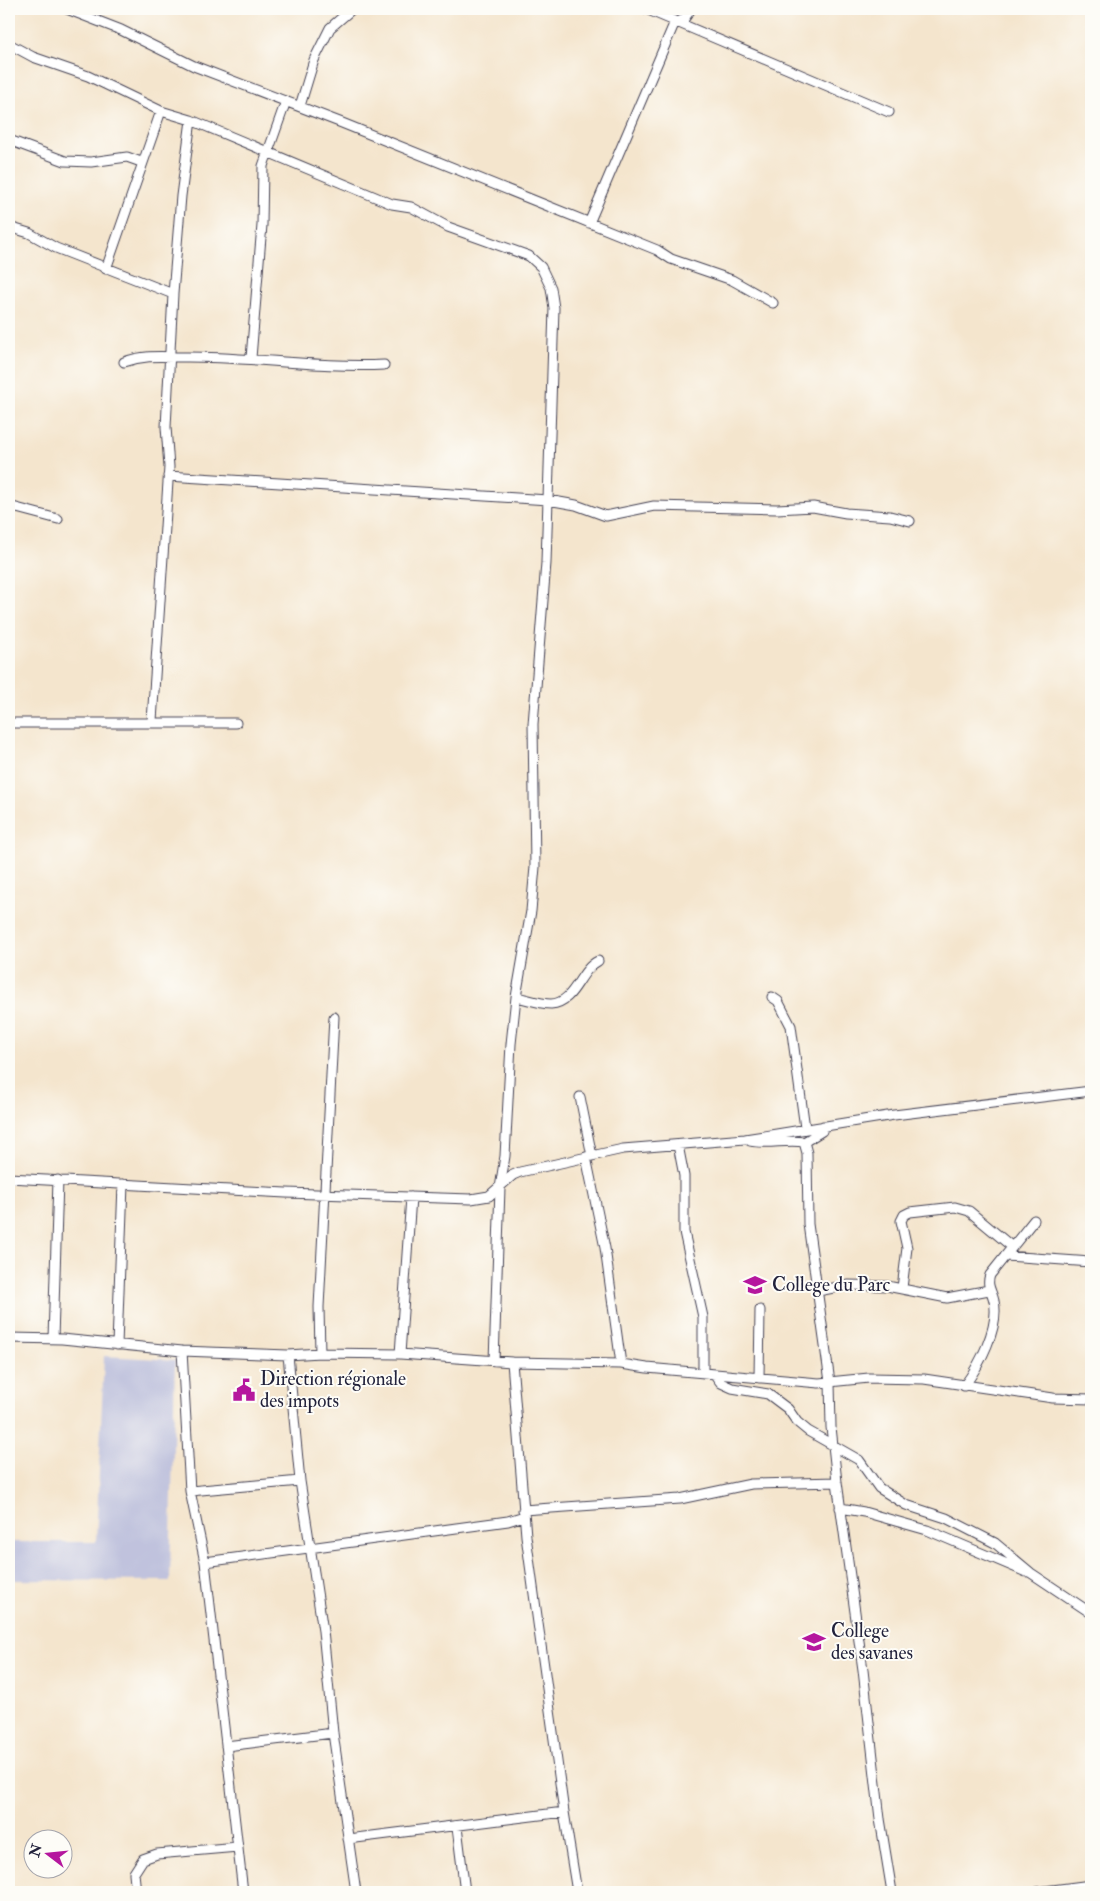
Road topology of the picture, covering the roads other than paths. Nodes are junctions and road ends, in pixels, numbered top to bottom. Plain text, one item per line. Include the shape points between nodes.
1 (67, 9) edge
2 (352, 9) edge
3 (646, 9) edge
4 (691, 9) edge
5 (678, 22) junction
6 (9, 44) edge
7 (286, 101) junction
8 (300, 106) junction
9 (161, 111) junction
10 (889, 112) dead end
11 (191, 120) junction
12 (9, 140) edge
13 (267, 151) junction
14 (142, 162) junction
15 (590, 223) junction
16 (9, 227) edge
17 (106, 269) junction
18 (173, 294) junction
19 (773, 303) dead end
20 (171, 357) junction
21 (251, 358) junction
22 (124, 362) dead end
23 (384, 365) dead end
24 (168, 476) junction
25 (548, 500) junction
26 (9, 506) edge
27 (58, 519) dead end
28 (910, 521) dead end
29 (152, 721) junction
30 (9, 723) edge
31 (236, 723) dead end
32 (598, 961) dead end
33 (516, 997) junction
34 (772, 997) dead end
35 (334, 1017) dead end
36 (1091, 1091) edge
37 (580, 1097) dead end
38 (822, 1126) junction
39 (805, 1128) junction
40 (745, 1139) junction
41 (804, 1142) junction
42 (678, 1145) junction
43 (589, 1157) junction
44 (9, 1178) edge
45 (58, 1180) junction
46 (123, 1184) junction
47 (500, 1188) junction
48 (325, 1193) junction
49 (411, 1198) junction
50 (1034, 1220) dead end
51 (1011, 1246) junction
52 (1004, 1256) junction
53 (1091, 1262) edge
54 (902, 1288) junction
55 (989, 1290) junction
56 (818, 1291) junction
57 (760, 1310) dead end
58 (9, 1338) edge
59 (53, 1339) junction
60 (117, 1345) junction
61 (182, 1351) junction
62 (320, 1352) junction
63 (400, 1354) junction
64 (288, 1355) junction
65 (494, 1360) junction
66 (512, 1362) junction
67 (621, 1364) junction
68 (703, 1373) junction
69 (715, 1375) junction
70 (759, 1378) junction
71 (830, 1382) junction
72 (964, 1386) junction
73 (1091, 1399) edge
74 (834, 1446) junction
75 (300, 1481) junction
76 (837, 1482) junction
77 (190, 1491) junction
78 (840, 1508) junction
79 (524, 1513) junction
80 (311, 1546) junction
81 (205, 1562) junction
82 (1031, 1573) junction
83 (1091, 1614) edge
84 (333, 1733) junction
85 (226, 1746) junction
86 (564, 1812) junction
87 (457, 1827) junction
88 (348, 1839) junction
89 (238, 1847) junction
90 (1091, 1885) edge
91 (136, 1892) edge
92 (243, 1892) edge
93 (356, 1892) edge
94 (465, 1892) edge
95 (577, 1892) edge
96 (892, 1892) edge
97 (1038, 1892) edge

1 - 7 street via 121,30 194,66
2 - 8 street via 330,28 314,60
3 - 5 street
4 - 5 street
5 - 10 street
5 - 15 street via 674,24
6 - 9 street via 34,57 88,76
7 - 8 street
7 - 13 street
8 - 15 street
9 - 11 street
9 - 14 street
11 - 13 street
11 - 18 street
12 - 14 street via 65,161 91,162 126,157
13 - 21 street via 263,166 262,225
13 - 25 street via 392,204 411,207 448,226 529,256 541,267 551,288 554,308
14 - 17 street
15 - 19 street via 657,250 671,259 732,280
16 - 17 street
17 - 18 street
18 - 20 street
20 - 21 street
20 - 22 street via 142,356
20 - 24 street via 166,427
21 - 23 street
24 - 25 street
24 - 29 street
25 - 28 street via 576,504 606,516 654,506 813,507
25 - 33 street via 533,724 535,867 532,911
26 - 27 street
29 - 30 street
29 - 31 street
32 - 33 street via 589,965 568,997 552,1004
33 - 47 street
34 - 39 street via 791,1026
35 - 48 street
36 - 38 street
37 - 43 street
38 - 39 street
38 - 41 street via 818,1135
39 - 40 street
40 - 41 street
40 - 42 street
41 - 56 street via 808,1224
42 - 43 street via 623,1149
42 - 68 street via 684,1176 684,1232 703,1317
43 - 47 street via 520,1172
43 - 67 street
44 - 45 street
45 - 46 street
45 - 59 street
46 - 48 street
46 - 60 street
47 - 49 street via 489,1196 471,1199
47 - 65 street
48 - 49 street
48 - 62 street
49 - 63 street
50 - 51 street
51 - 52 street
51 - 54 street via 969,1211 955,1207 910,1212 901,1221 907,1248
52 - 53 street
52 - 55 street via 987,1281
54 - 55 street via 947,1298
54 - 56 street via 849,1285
55 - 72 street via 994,1302 994,1315 987,1346
56 - 71 street
57 - 70 street
58 - 59 street
59 - 60 street
60 - 61 street
61 - 64 street
61 - 77 street
62 - 63 street
62 - 64 street
63 - 65 street
64 - 75 street
65 - 66 street
66 - 67 street
66 - 79 street
67 - 68 street
68 - 69 street
69 - 70 street
69 - 74 street via 721,1383 732,1388 768,1394 788,1409 802,1426
70 - 71 street
71 - 72 street via 869,1378 924,1379
71 - 74 street
72 - 73 street via 1053,1398
74 - 76 street
74 - 82 street via 859,1460 879,1488 906,1504 946,1518 995,1543
75 - 77 street
75 - 80 street
76 - 78 street
76 - 79 street via 751,1484 680,1499
77 - 81 street
78 - 82 street via 927,1530
78 - 96 street
79 - 80 street via 508,1521
79 - 86 street
80 - 81 street
80 - 84 street
81 - 85 street
82 - 83 street
84 - 85 street
84 - 88 street
85 - 89 street
86 - 87 street
86 - 95 street
87 - 88 street
87 - 94 street
88 - 93 street
89 - 91 street via 157,1854 143,1859 134,1873
89 - 92 street
90 - 97 street

